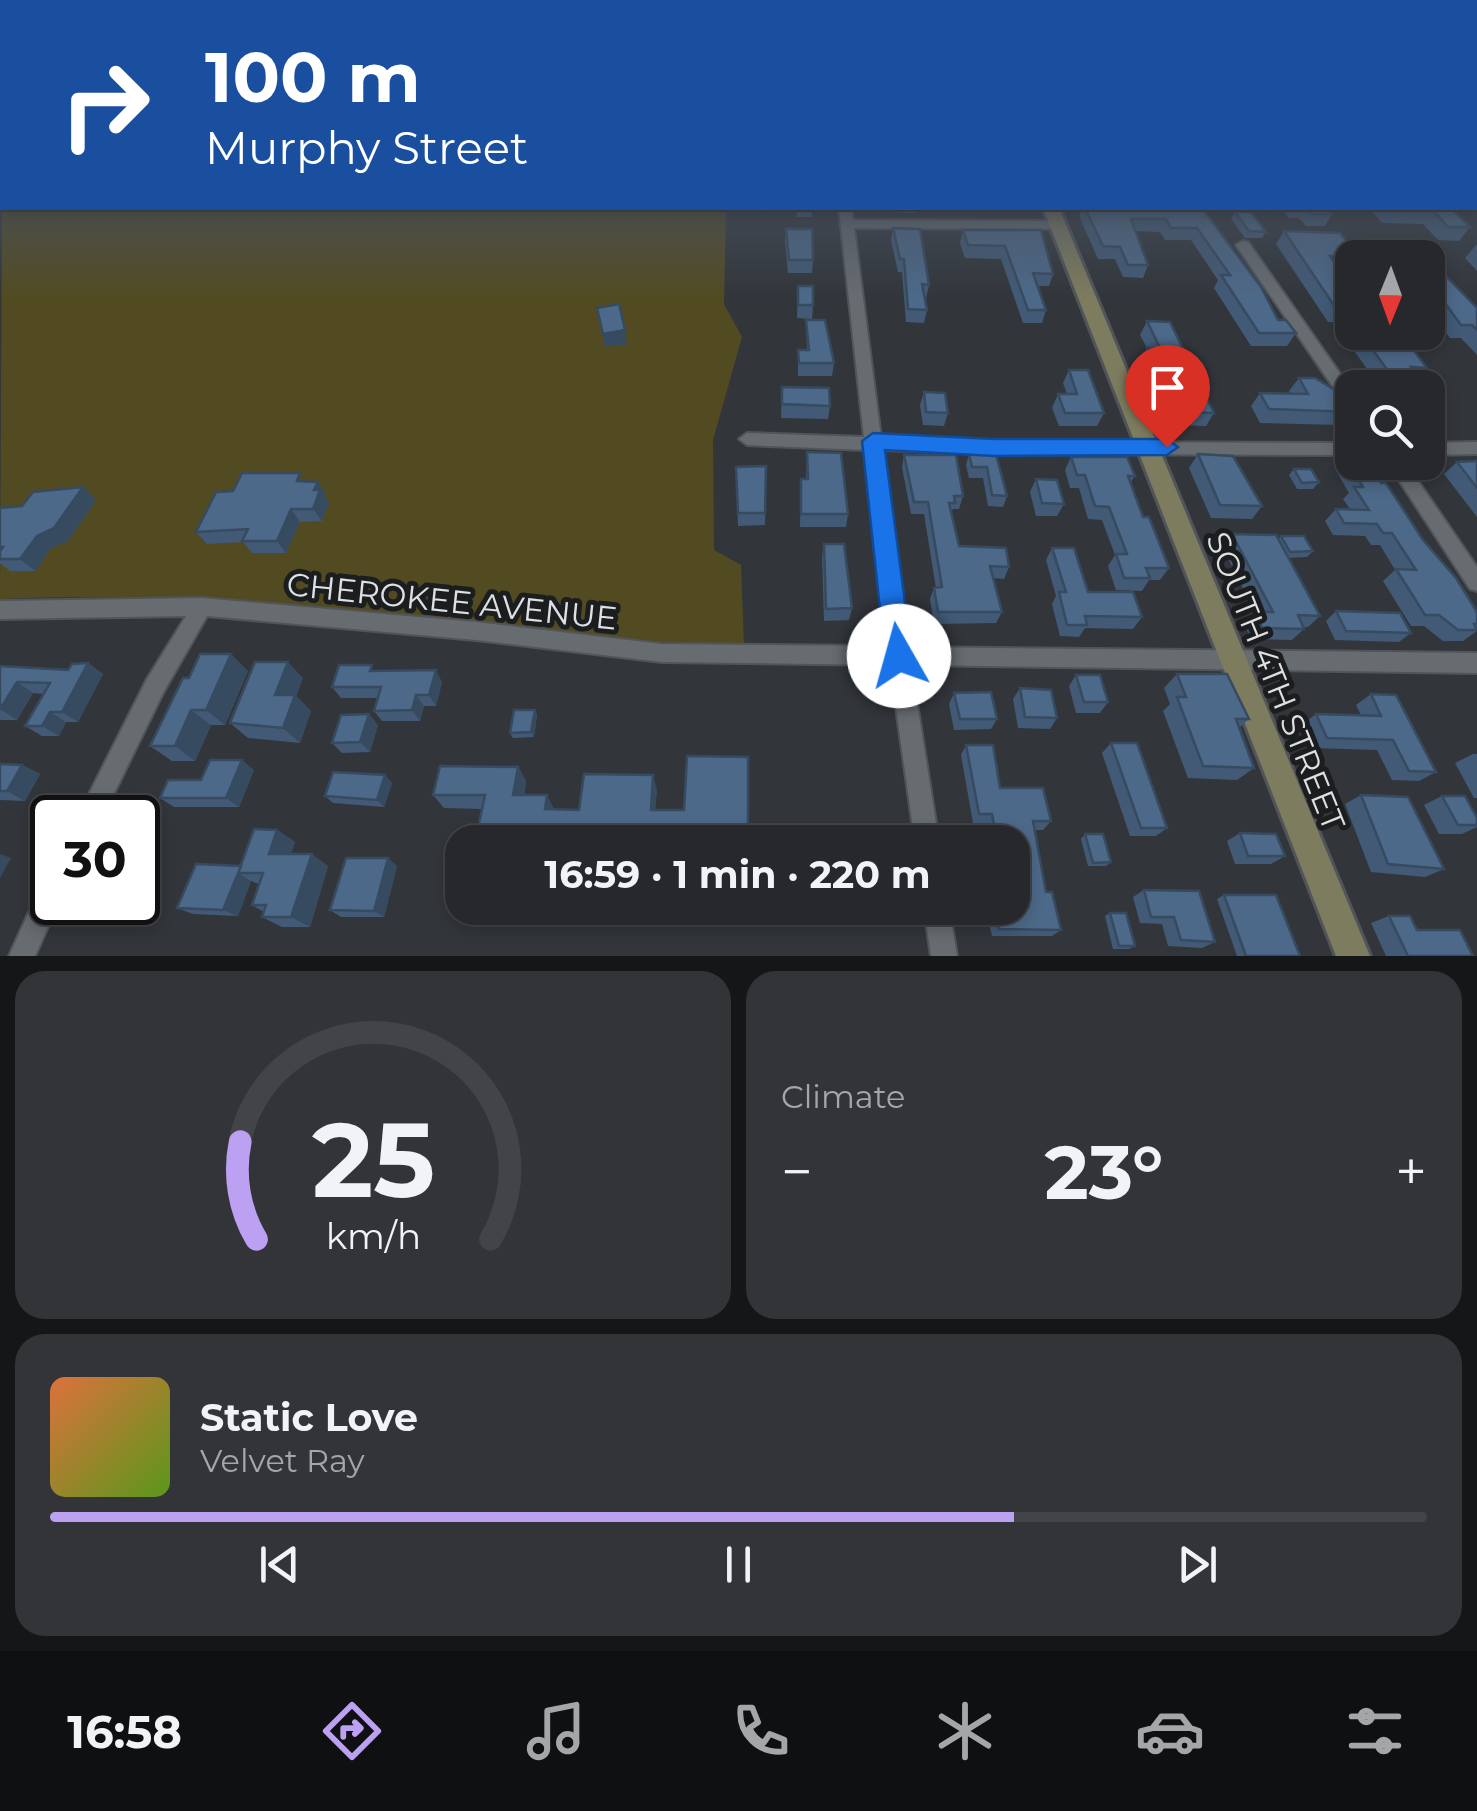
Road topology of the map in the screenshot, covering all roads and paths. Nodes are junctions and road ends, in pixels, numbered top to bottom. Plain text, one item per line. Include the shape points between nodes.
1 (846, 216) edge
2 (1054, 216) edge
3 (1243, 245) dead end
4 (1335, 378) edge
5 (747, 440) dead end
6 (873, 441) junction
7 (1146, 447) junction
8 (1477, 448) edge
9 (1335, 449) edge
10 (1445, 449) edge
11 (1407, 480) edge
12 (1477, 583) edge
13 (202, 606) junction
14 (0, 610) edge
15 (899, 656) junction
16 (1232, 662) junction
17 (1477, 663) edge
18 (100, 795) edge
19 (924, 825) edge
20 (36, 925) edge
21 (939, 925) edge
22 (22, 956) edge
23 (944, 956) edge
24 (1353, 956) edge

1 - 2 street
1 - 6 street
2 - 7 main road, SOUTH 4TH STREET
3 - 4 street
5 - 6 street
6 - 7 street
6 - 15 street
7 - 9 street
7 - 16 main road, SOUTH 4TH STREET
8 - 10 street
11 - 12 street
13 - 14 street, CHEROKEE AVENUE
13 - 15 street, CHEROKEE AVENUE via 662,654
13 - 18 street
15 - 16 street, CHEROKEE AVENUE
15 - 19 street
16 - 17 street, CHEROKEE AVENUE
16 - 24 main road, SOUTH 4TH STREET
20 - 22 street
21 - 23 street

